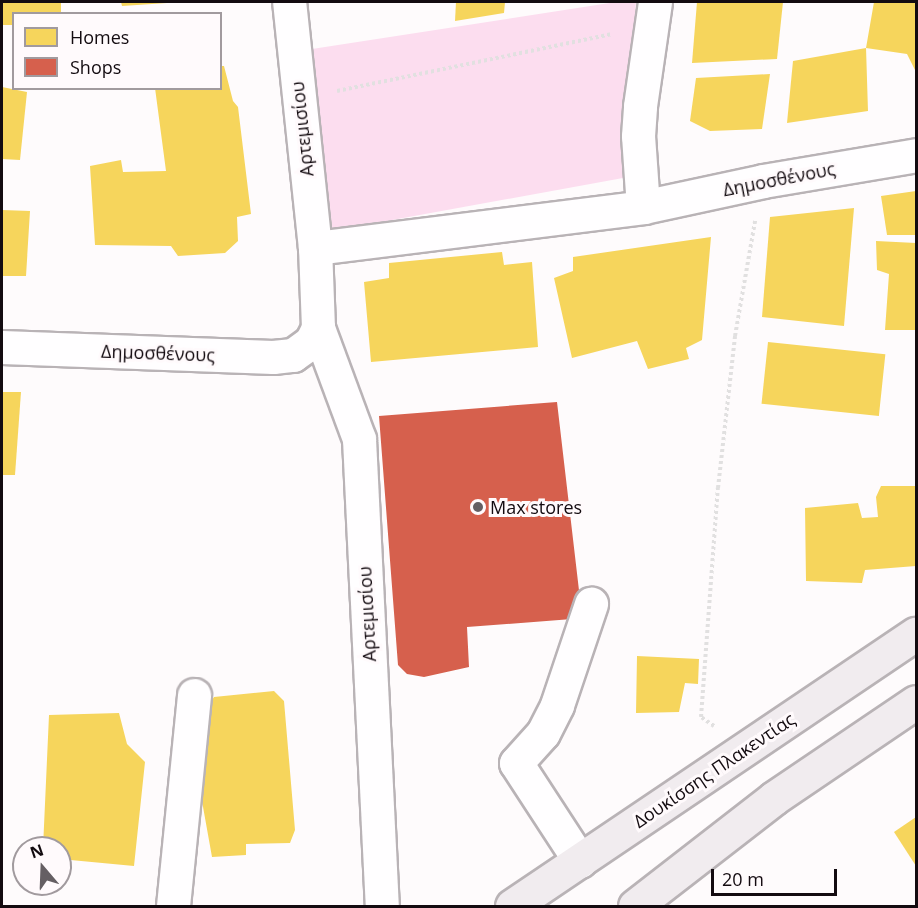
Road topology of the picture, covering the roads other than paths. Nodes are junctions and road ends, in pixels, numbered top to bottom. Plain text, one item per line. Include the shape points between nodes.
1 (289, 2) edge
2 (654, 13) edge
3 (916, 155) edge
4 (643, 207) junction
5 (315, 248) junction
6 (314, 335) junction
7 (2, 347) edge
8 (591, 604) dead end
9 (916, 634) edge
10 (194, 695) dead end
11 (916, 702) edge
12 (580, 861) junction
13 (173, 906) edge
14 (382, 906) edge
15 (512, 906) edge
16 (634, 906) edge

1 - 5 street, Αρτεμισίου
2 - 4 street via 638,136
3 - 4 street, Δημοσθένους via 763,181
4 - 5 street, Δημοσθένους
5 - 6 street, Αρτεμισίου
6 - 7 street, Δημοσθένους via 293,355 273,357
6 - 14 street, Αρτεμισίου via 359,439
8 - 12 street via 557,705 543,733 516,763
9 - 12 main road, Δουκίσσης Πλακεντίας
10 - 13 street
11 - 16 main road via 774,798
12 - 15 main road, Δουκίσσης Πλακεντίας

